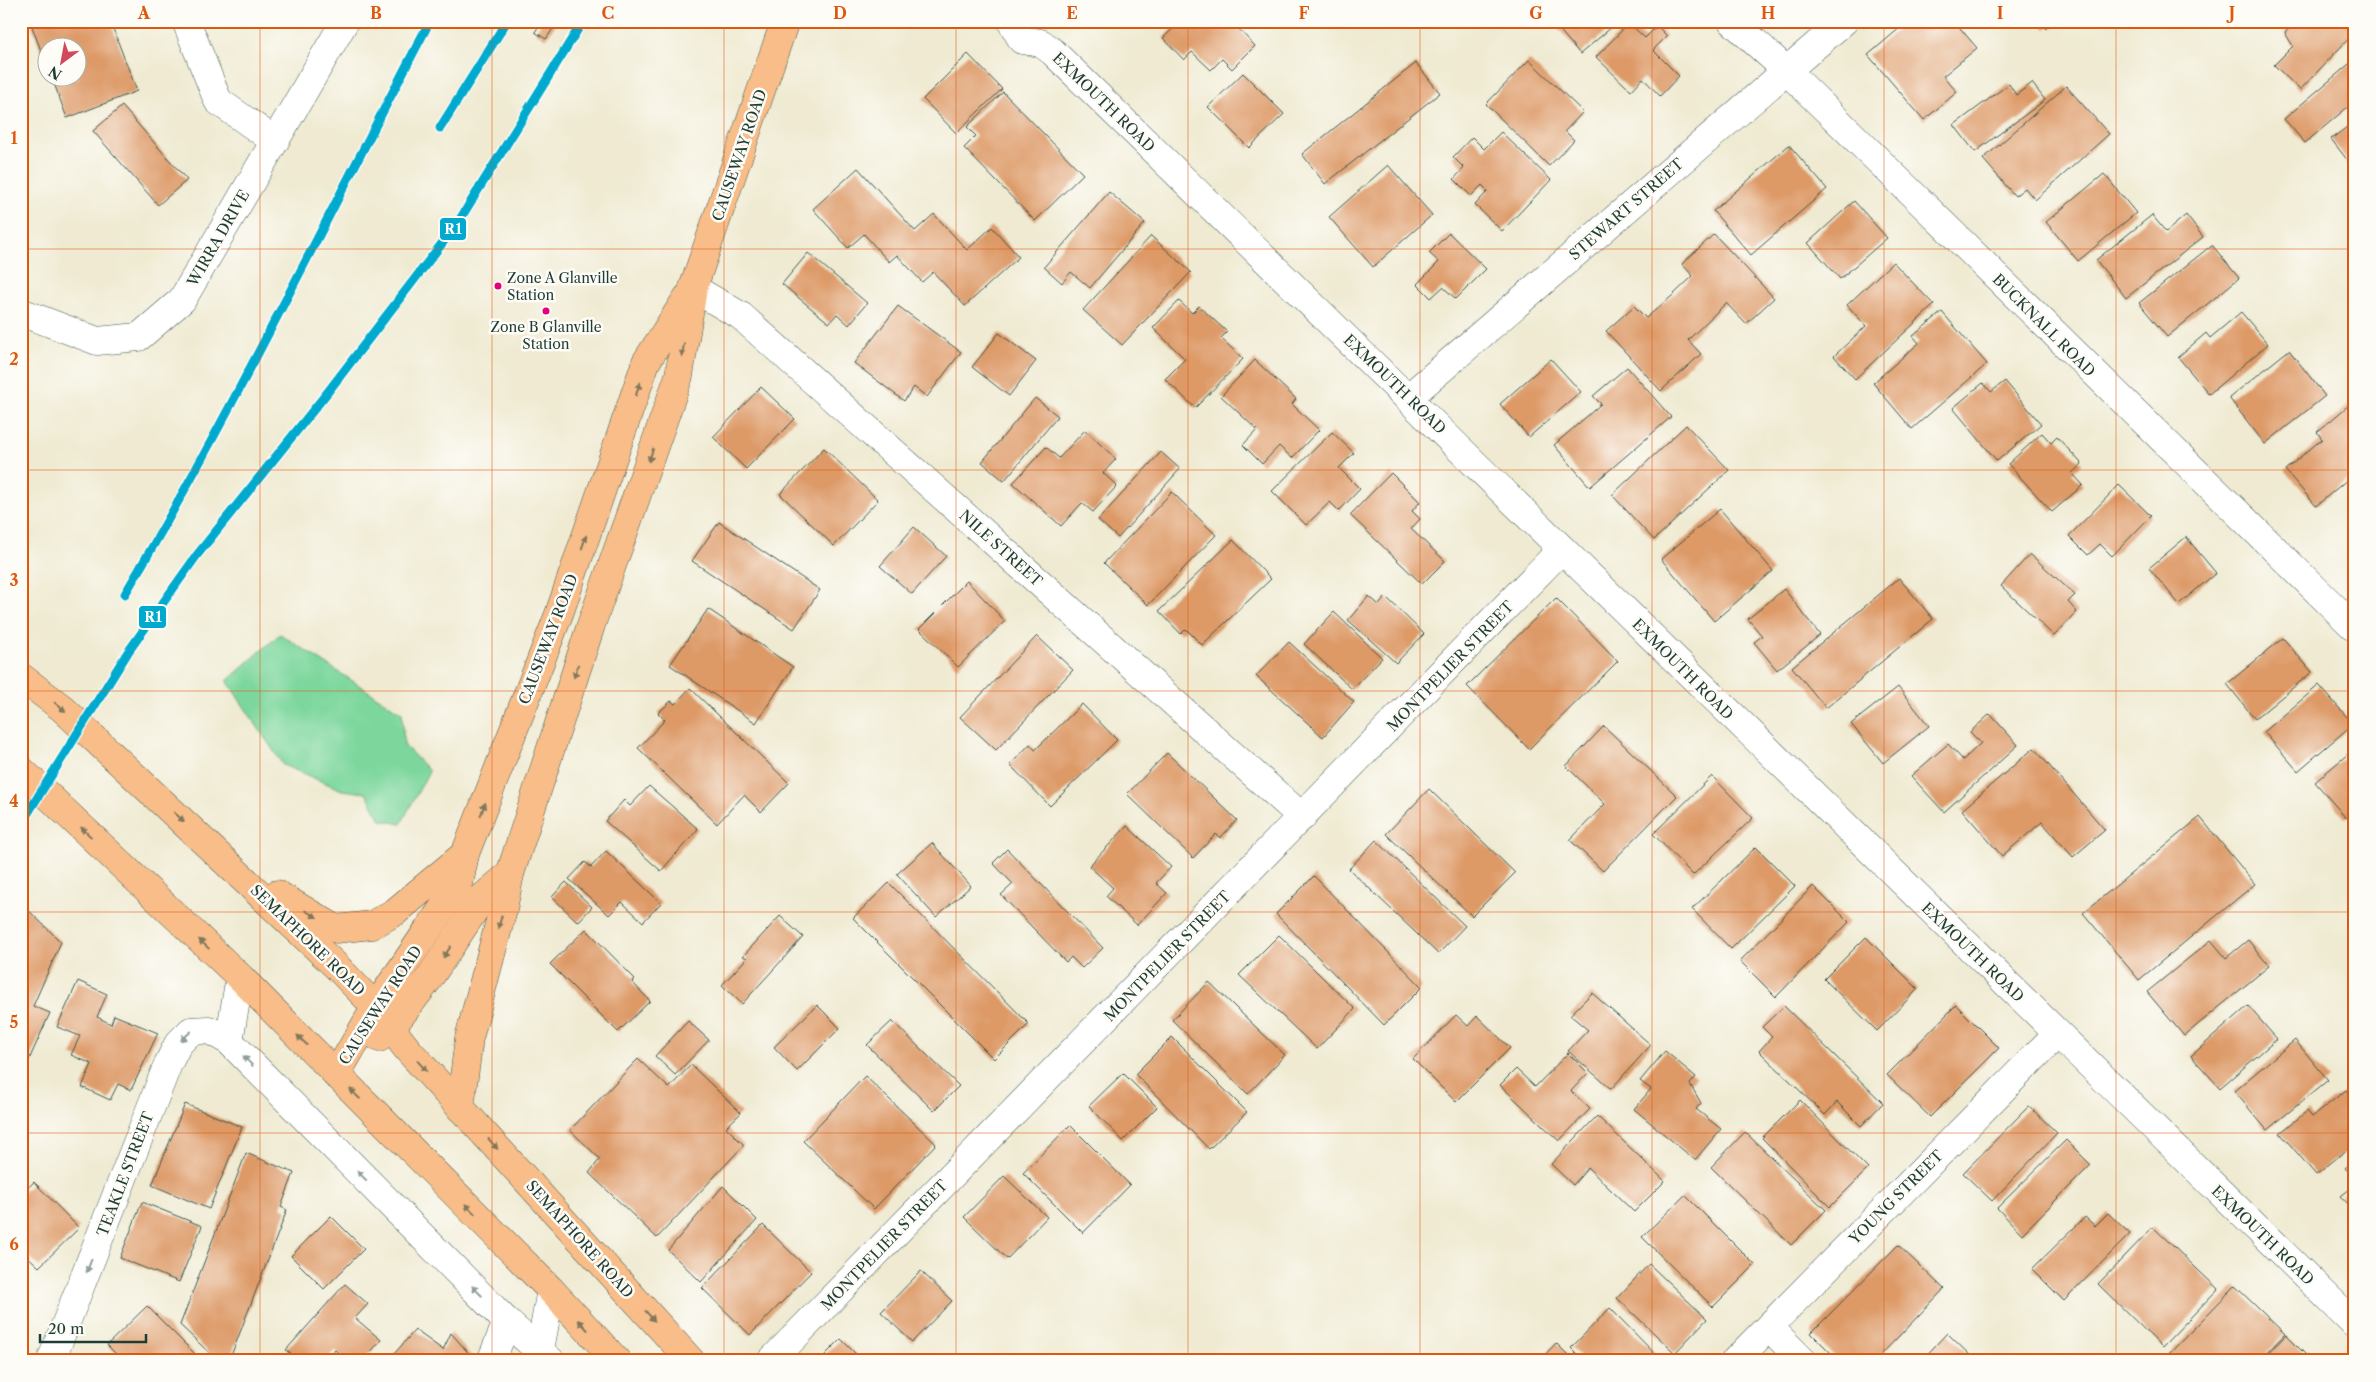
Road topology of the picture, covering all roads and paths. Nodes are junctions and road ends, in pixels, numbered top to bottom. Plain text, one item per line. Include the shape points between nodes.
1 (186, 21) edge
2 (345, 21) edge
3 (785, 21) edge
4 (1011, 21) edge
5 (1732, 21) edge
6 (1844, 21) edge
7 (1786, 70) junction
8 (275, 141) junction
9 (693, 288) junction
10 (21, 312) edge
11 (1409, 397) junction
12 (1562, 550) junction
13 (2355, 628) edge
14 (21, 677) edge
15 (21, 770) edge
16 (1302, 817) junction
17 (465, 854) junction
18 (238, 872) junction
19 (510, 874) junction
20 (240, 977) junction
21 (383, 1018) junction
22 (2057, 1034) junction
23 (229, 1041) junction
24 (336, 1075) junction
25 (460, 1108) junction
26 (551, 1290) junction
27 (508, 1322) junction
28 (2355, 1324) edge
29 (1768, 1327) junction
30 (545, 1355) edge
31 (51, 1361) edge
32 (491, 1361) edge
33 (616, 1361) edge
34 (691, 1361) edge
35 (771, 1361) edge
36 (1735, 1361) edge
37 (1803, 1361) edge

1 - 8 street via 218,101
2 - 8 street, WIRRA DRIVE
3 - 9 main road, CAUSEWAY ROAD
4 - 11 street, EXMOUTH ROAD via 1022,40 1041,43 1053,52
5 - 7 street, BUCKNALL ROAD
6 - 7 street, STEWART STREET
7 - 11 street, STEWART STREET
7 - 13 street, BUCKNALL ROAD
8 - 10 street, WIRRA DRIVE via 182,300 138,338 97,342
9 - 16 street, NILE STREET via 741,316
17 -> 9 main road, CAUSEWAY ROAD via 559,614 646,362
9 -> 19 main road, CAUSEWAY ROAD via 679,376 591,625
11 - 12 street, EXMOUTH ROAD
12 - 16 street, MONTPELIER STREET
12 - 22 street, EXMOUTH ROAD
14 -> 18 main road, SEMAPHORE ROAD via 62,708
20 -> 15 main road
16 - 35 street, MONTPELIER STREET
18 -> 17 main road via 336,929 344,929 372,925 395,912
17 - 21 main road, CAUSEWAY ROAD via 459,884
18 - 21 main road, SEMAPHORE ROAD via 335,965
19 -> 21 main road, CAUSEWAY ROAD via 483,897 428,980
19 -> 25 main road via 468,1038
20 - 23 street
24 -> 20 main road
21 - 24 main road, CAUSEWAY ROAD
21 -> 25 main road, SEMAPHORE ROAD
22 - 28 street, EXMOUTH ROAD
22 - 29 street, YOUNG STREET
27 -> 23 street
23 -> 31 street, TEAKLE STREET via 209,1030 190,1031 178,1044
26 -> 24 main road
25 -> 34 main road, SEMAPHORE ROAD
26 - 30 street
33 -> 26 main road
27 - 30 street
27 - 32 street
29 - 36 street, YOUNG STREET
29 - 37 street

